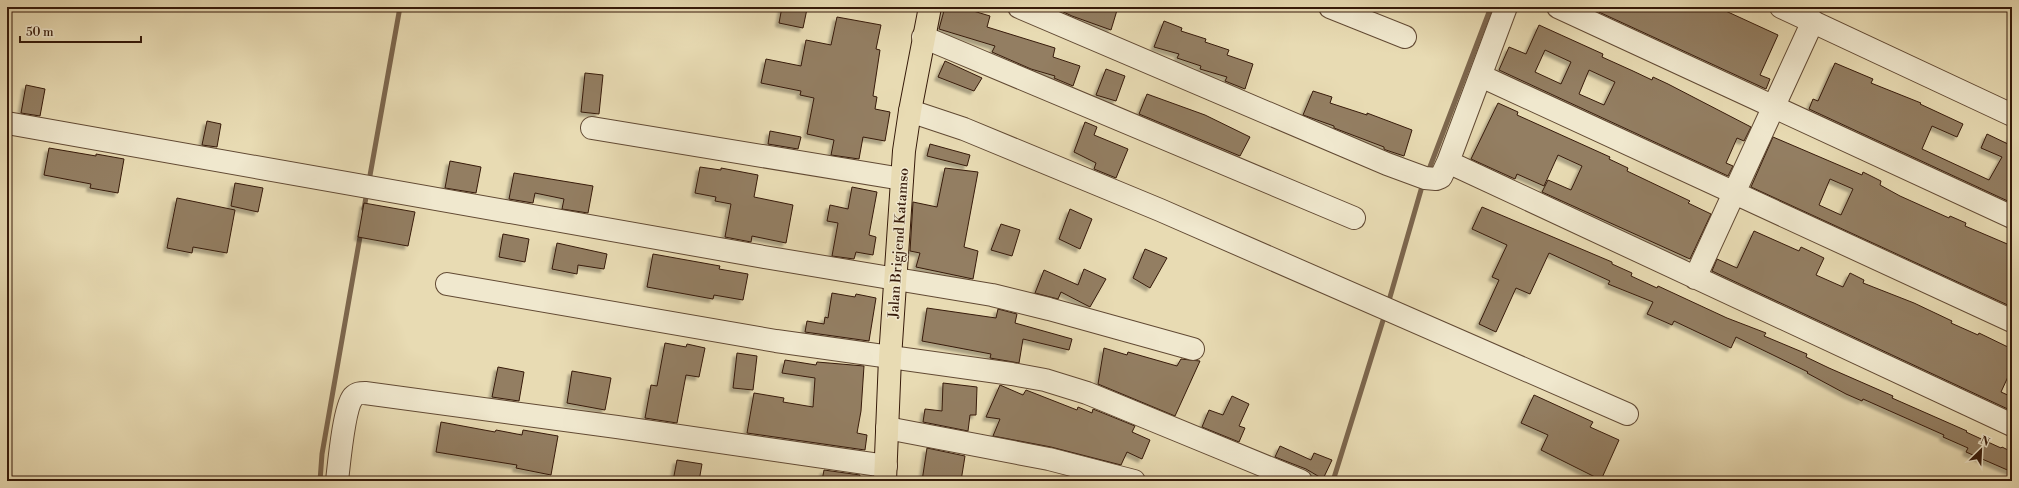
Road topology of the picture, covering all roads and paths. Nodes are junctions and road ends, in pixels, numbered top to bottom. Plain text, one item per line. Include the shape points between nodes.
1 (930, 7) edge
2 (1019, 7) edge
3 (1330, 7) edge
4 (1506, 7) edge
5 (1558, 7) edge
6 (1781, 7) edge
7 (1813, 22) junction
8 (923, 37) junction
9 (1405, 37) dead end
10 (1481, 76) junction
11 (1773, 107) junction
12 (910, 111) junction
13 (2012, 114) edge
14 (7, 124) edge
15 (592, 128) dead end
16 (1448, 162) junction
17 (902, 179) junction
18 (1733, 192) junction
19 (2012, 217) edge
20 (1354, 218) dead end
21 (895, 278) junction
22 (1695, 278) junction
23 (447, 284) dead end
24 (2012, 321) edge
25 (1193, 349) dead end
26 (890, 358) junction
27 (1627, 414) dead end
28 (2012, 425) edge
29 (888, 428) junction
30 (885, 474) edge
31 (337, 481) edge
32 (1134, 481) edge
33 (1301, 481) edge

1 - 8 highway, Jalan Brigjend Katamso
2 - 16 street via 1425,178 1441,177
3 - 9 street
4 - 10 street
5 - 11 street
6 - 7 street
7 - 11 street
7 - 13 street
8 - 12 highway, Jalan Brigjend Katamso
8 - 20 street
10 - 16 street
10 - 18 street
11 - 18 street
11 - 19 street
12 - 17 highway, Jalan Brigjend Katamso
12 - 27 street via 964,129 1160,210
14 - 21 street
15 - 17 street
16 - 22 street
17 - 21 highway, Jalan Brigjend Katamso
18 - 22 street
18 - 24 street
21 - 25 street via 992,295
21 - 26 highway, Jalan Brigjend Katamso
22 - 28 street
23 - 26 street via 768,340
26 - 29 highway, Jalan Brigjend Katamso
26 - 33 street via 1012,374 1072,388
29 - 30 highway, Jalan Brigjend Katamso
29 - 32 street via 1049,459
30 - 31 street via 625,428 358,393 348,410

